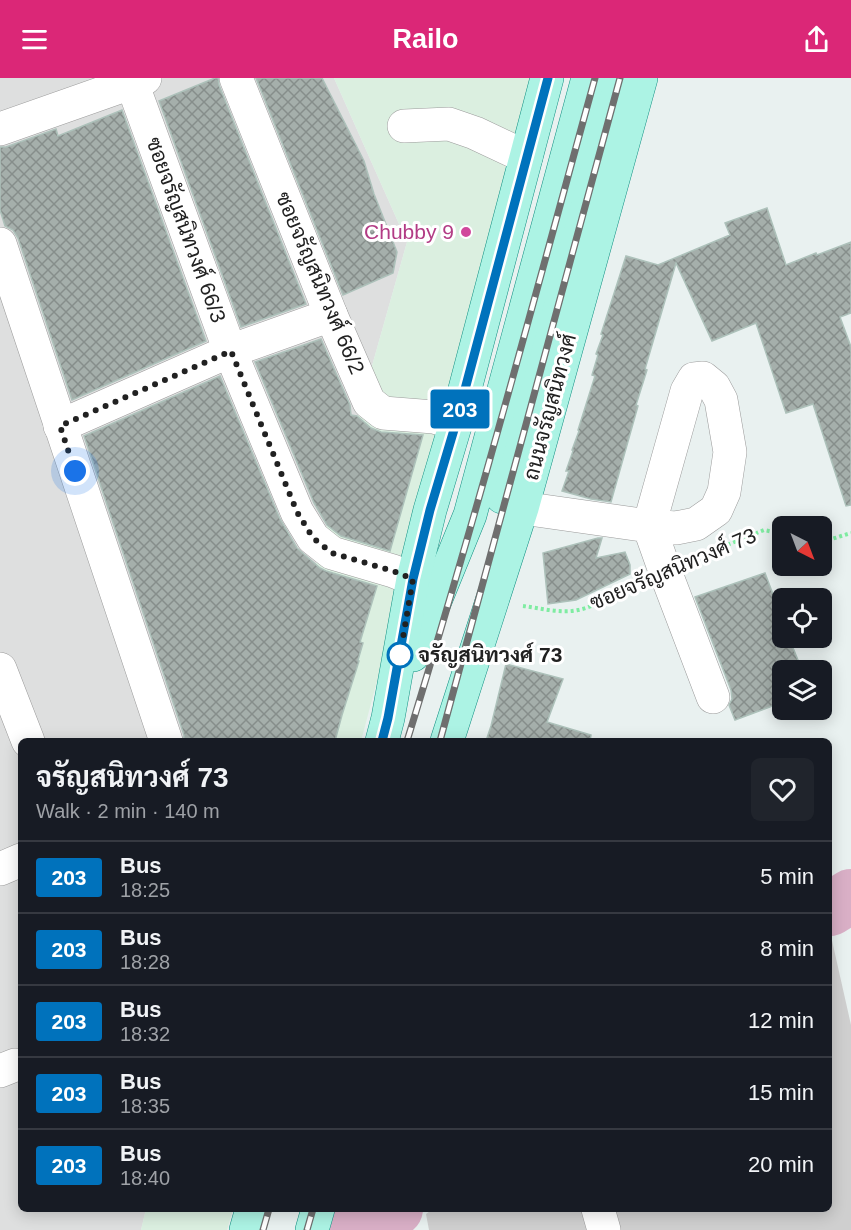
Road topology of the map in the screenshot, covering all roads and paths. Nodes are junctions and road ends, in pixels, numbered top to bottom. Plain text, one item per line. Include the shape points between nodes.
1 (236, 78) edge
2 (548, 78) edge
3 (588, 78) edge
4 (614, 78) edge
5 (641, 78) edge
6 (139, 81) edge
7 (404, 126) dead end
8 (0, 129) edge
9 (526, 157) junction
10 (0, 244) edge
11 (331, 315) junction
12 (231, 351) junction
13 (456, 423) junction
14 (60, 426) junction
15 (522, 508) junction
16 (772, 532) edge
17 (851, 533) edge
18 (832, 539) edge
19 (720, 548) dead end
20 (664, 571) junction
21 (413, 579) junction
22 (492, 602) junction
23 (0, 669) edge
24 (713, 697) dead end
25 (15, 728) edge
26 (385, 730) edge
27 (448, 737) edge
28 (165, 738) edge
29 (18, 862) edge
30 (0, 869) edge
31 (251, 1212) edge
32 (599, 1212) edge
33 (246, 1230) edge
34 (604, 1230) edge

1 - 11 street, ซอยจรัญสนิทวงศ์ 66/2
2 - 9 main road
3 - 26 main road via 470,515
4 - 27 main road, ถนนจรัญสนิทวงศ์ via 496,522
5 - 15 main road, ถนนจรัญสนิทวงศ์
6 - 8 street
6 - 12 street, ซอยจรัญสนิทวงศ์ 66/3
7 - 9 street via 449,124
9 - 13 main road
10 - 14 street
11 - 12 street
11 - 13 street, ซอยจรัญสนิทวงศ์ 66/2 via 369,402 383,413
12 - 14 street
12 - 21 street, ซอยจรัญสนิทวงศ์ 66/3 via 297,512 313,538 332,553
13 - 21 main road
14 - 28 street
15 - 20 street via 649,526
15 - 22 main road, ถนนจรัญสนิทวงศ์
16 - 19 path, ซอยจรัญสนิทวงศ์ 73 via 764,530
17 - 18 path
20 - 22 path, ซอยจรัญสนิทวงศ์ 73 via 578,610
20 - 24 street
21 - 26 main road
22 - 27 main road, ถนนจรัญสนิทวงศ์
23 - 25 street
29 - 30 street
31 - 33 main road
32 - 34 street

